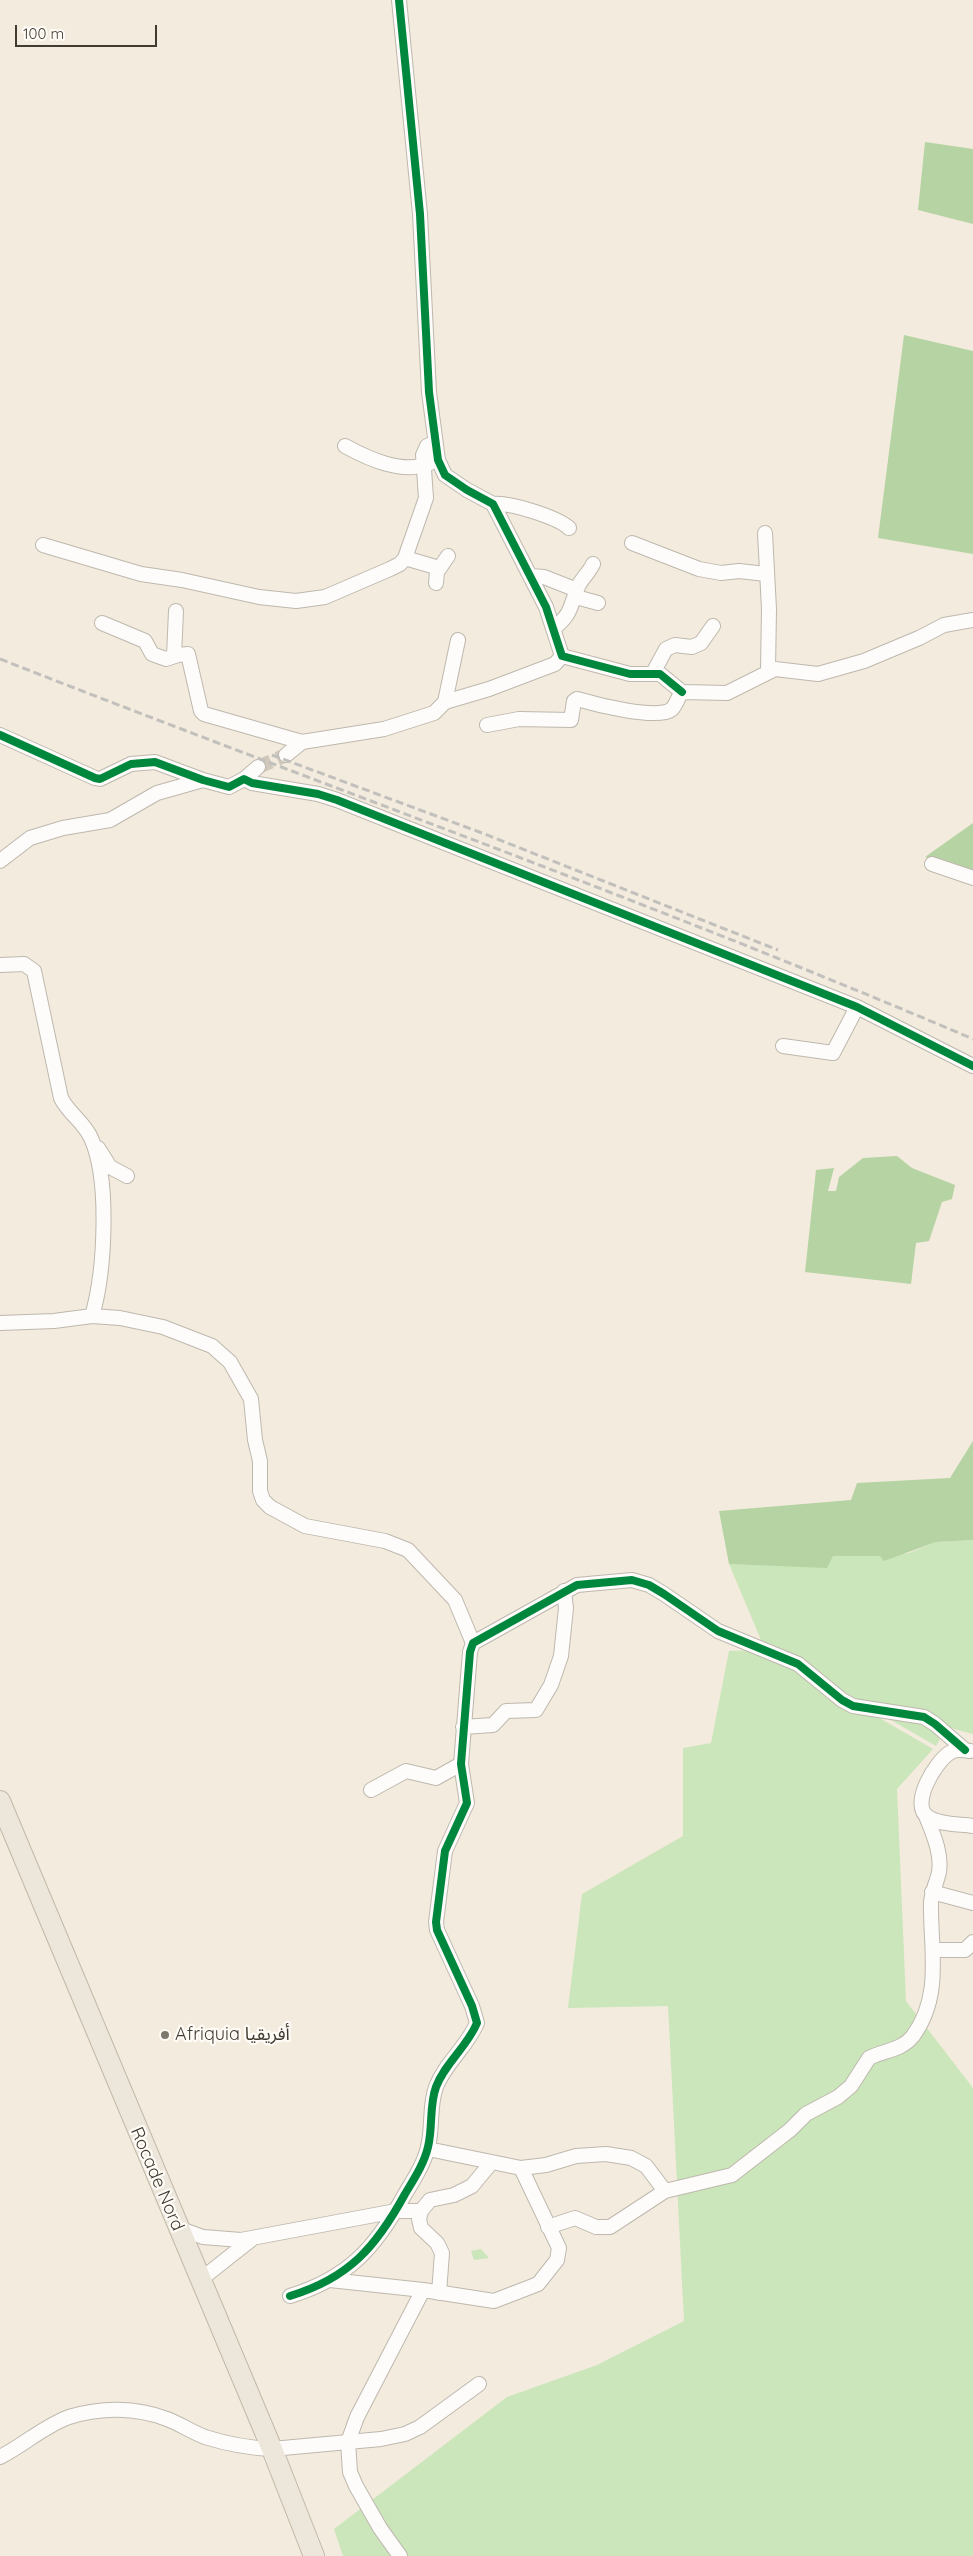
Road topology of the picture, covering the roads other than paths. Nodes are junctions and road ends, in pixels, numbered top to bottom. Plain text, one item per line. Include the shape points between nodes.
1 (399, 0) edge
2 (434, 443) junction
3 (345, 446) dead end
4 (438, 460) junction
5 (422, 467) junction
6 (493, 504) junction
7 (568, 528) dead end
8 (765, 533) dead end
9 (632, 543) dead end
10 (43, 545) dead end
11 (448, 556) dead end
12 (405, 558) junction
13 (593, 564) dead end
14 (439, 568) junction
15 (766, 574) junction
16 (531, 576) junction
17 (436, 582) dead end
18 (576, 593) junction
19 (598, 603) dead end
20 (176, 611) dead end
21 (973, 620) edge
22 (102, 623) dead end
23 (713, 626) dead end
24 (554, 628) junction
25 (458, 640) dead end
26 (174, 656) junction
27 (562, 656) junction
28 (768, 670) junction
29 (653, 673) junction
30 (682, 692) junction
31 (445, 702) junction
32 (487, 725) dead end
33 (0, 736) edge
34 (302, 742) junction
35 (286, 755) tunnel mouth
36 (258, 766) tunnel mouth
37 (244, 779) junction
38 (203, 780) junction
39 (0, 861) edge
40 (932, 864) dead end
41 (973, 878) edge
42 (0, 965) edge
43 (857, 1007) junction
44 (783, 1046) dead end
45 (973, 1066) edge
46 (93, 1142) junction
47 (127, 1176) dead end
48 (92, 1316) junction
49 (0, 1323) edge
50 (564, 1592) junction
51 (473, 1643) junction
52 (463, 1727) junction
53 (969, 1751) edge
54 (461, 1764) junction
55 (371, 1790) dead end
56 (0, 1801) edge
57 (926, 1816) junction
58 (973, 1826) edge
59 (932, 1892) junction
60 (973, 1903) edge
61 (973, 1942) edge
62 (935, 1950) junction
63 (428, 2149) junction
64 (492, 2163) junction
65 (521, 2168) junction
66 (665, 2191) junction
67 (396, 2211) junction
68 (421, 2211) junction
69 (548, 2226) junction
70 (178, 2228) junction
71 (253, 2239) junction
72 (200, 2280) junction
73 (330, 2280) junction
74 (423, 2290) junction
75 (439, 2293) junction
76 (290, 2296) dead end
77 (479, 2384) dead end
78 (348, 2442) junction
79 (272, 2449) junction
80 (0, 2457) edge
81 (314, 2556) edge
82 (400, 2556) edge

1 - 2 street via 420,214
2 - 4 street
2 - 5 street via 424,450
3 - 5 street via 380,461
4 - 5 street
4 - 6 street via 446,475
5 - 12 street via 426,498
6 - 7 street via 510,504 561,521
6 - 16 street
8 - 15 street
9 - 15 street via 699,569
10 - 12 street via 141,574 296,601 325,598 400,564
11 - 14 street
12 - 14 street
13 - 18 street
14 - 17 street
15 - 28 street
16 - 18 street via 544,576
16 - 24 street
18 - 19 street
18 - 24 street via 565,619
20 - 26 street
21 - 28 street via 944,625 864,662 818,674
22 - 26 street via 145,641 152,654 166,659
23 - 29 street via 701,643 692,647 675,645 666,650
24 - 27 street
25 - 31 street
26 - 34 street via 188,654 204,714
27 - 29 street via 630,674
27 - 31 street via 555,664
28 - 30 street via 727,693
29 - 30 street via 667,677
30 - 32 street via 673,709 667,712 654,714 577,699 571,720 519,719
31 - 34 street via 434,713 384,729
33 - 38 street via 95,778 100,779 142,761 154,762
34 - 35 street
36 - 37 street
37 - 38 street via 229,787
37 - 43 street via 337,800
38 - 39 street via 157,793 110,820 63,828 30,838
40 - 41 street
42 - 46 street via 24,964 34,971 61,1098
43 - 44 street via 833,1053
43 - 45 street
46 - 47 street via 110,1167
46 - 48 street via 98,1156 102,1194 102,1260
48 - 49 street
48 - 51 street via 163,1327 212,1346 230,1362 251,1399 260,1461 260,1491 270,1507 305,1526 385,1541 408,1550 455,1600
50 - 51 street
50 - 52 street via 566,1608 560,1662 540,1706 531,1711 506,1711 492,1725
50 - 53 street via 577,1585 594,1582 641,1582 718,1631 798,1664 853,1706 924,1717
51 - 52 street
52 - 54 street
53 - 57 street via 952,1751 939,1761 922,1798
54 - 55 street via 436,1778 406,1771
54 - 63 street via 467,1803 445,1851 436,1922 477,2023 437,2085
56 - 70 highway, Rocade Nord
57 - 58 street
57 - 59 street via 938,1846 939,1864
59 - 60 street
59 - 62 street
61 - 62 street via 965,1950
62 - 66 street via 928,2006 912,2037 889,2052 869,2058 851,2086 806,2114 743,2168 732,2174
63 - 64 street
63 - 67 street
64 - 65 street
64 - 68 street via 466,2190 430,2200
65 - 66 street via 576,2156 606,2154 631,2158 646,2166
65 - 69 street
66 - 69 street via 610,2227 596,2227 575,2218
67 - 68 street
67 - 71 street
67 - 73 street via 367,2253
68 - 75 street via 421,2228 437,2243 442,2253
69 - 75 street via 559,2248 558,2256 534,2287 490,2302
70 - 71 street via 216,2239
70 - 72 highway, Rocade Nord
71 - 72 street
72 - 79 highway, Rocade Nord
73 - 74 street
73 - 76 street
74 - 75 street
74 - 78 street via 357,2417
77 - 78 street via 413,2431 381,2439
78 - 79 street
78 - 82 street via 348,2464 356,2486
79 - 80 street via 216,2440 146,2413 108,2410 57,2422
79 - 81 highway, Rocade Nord

